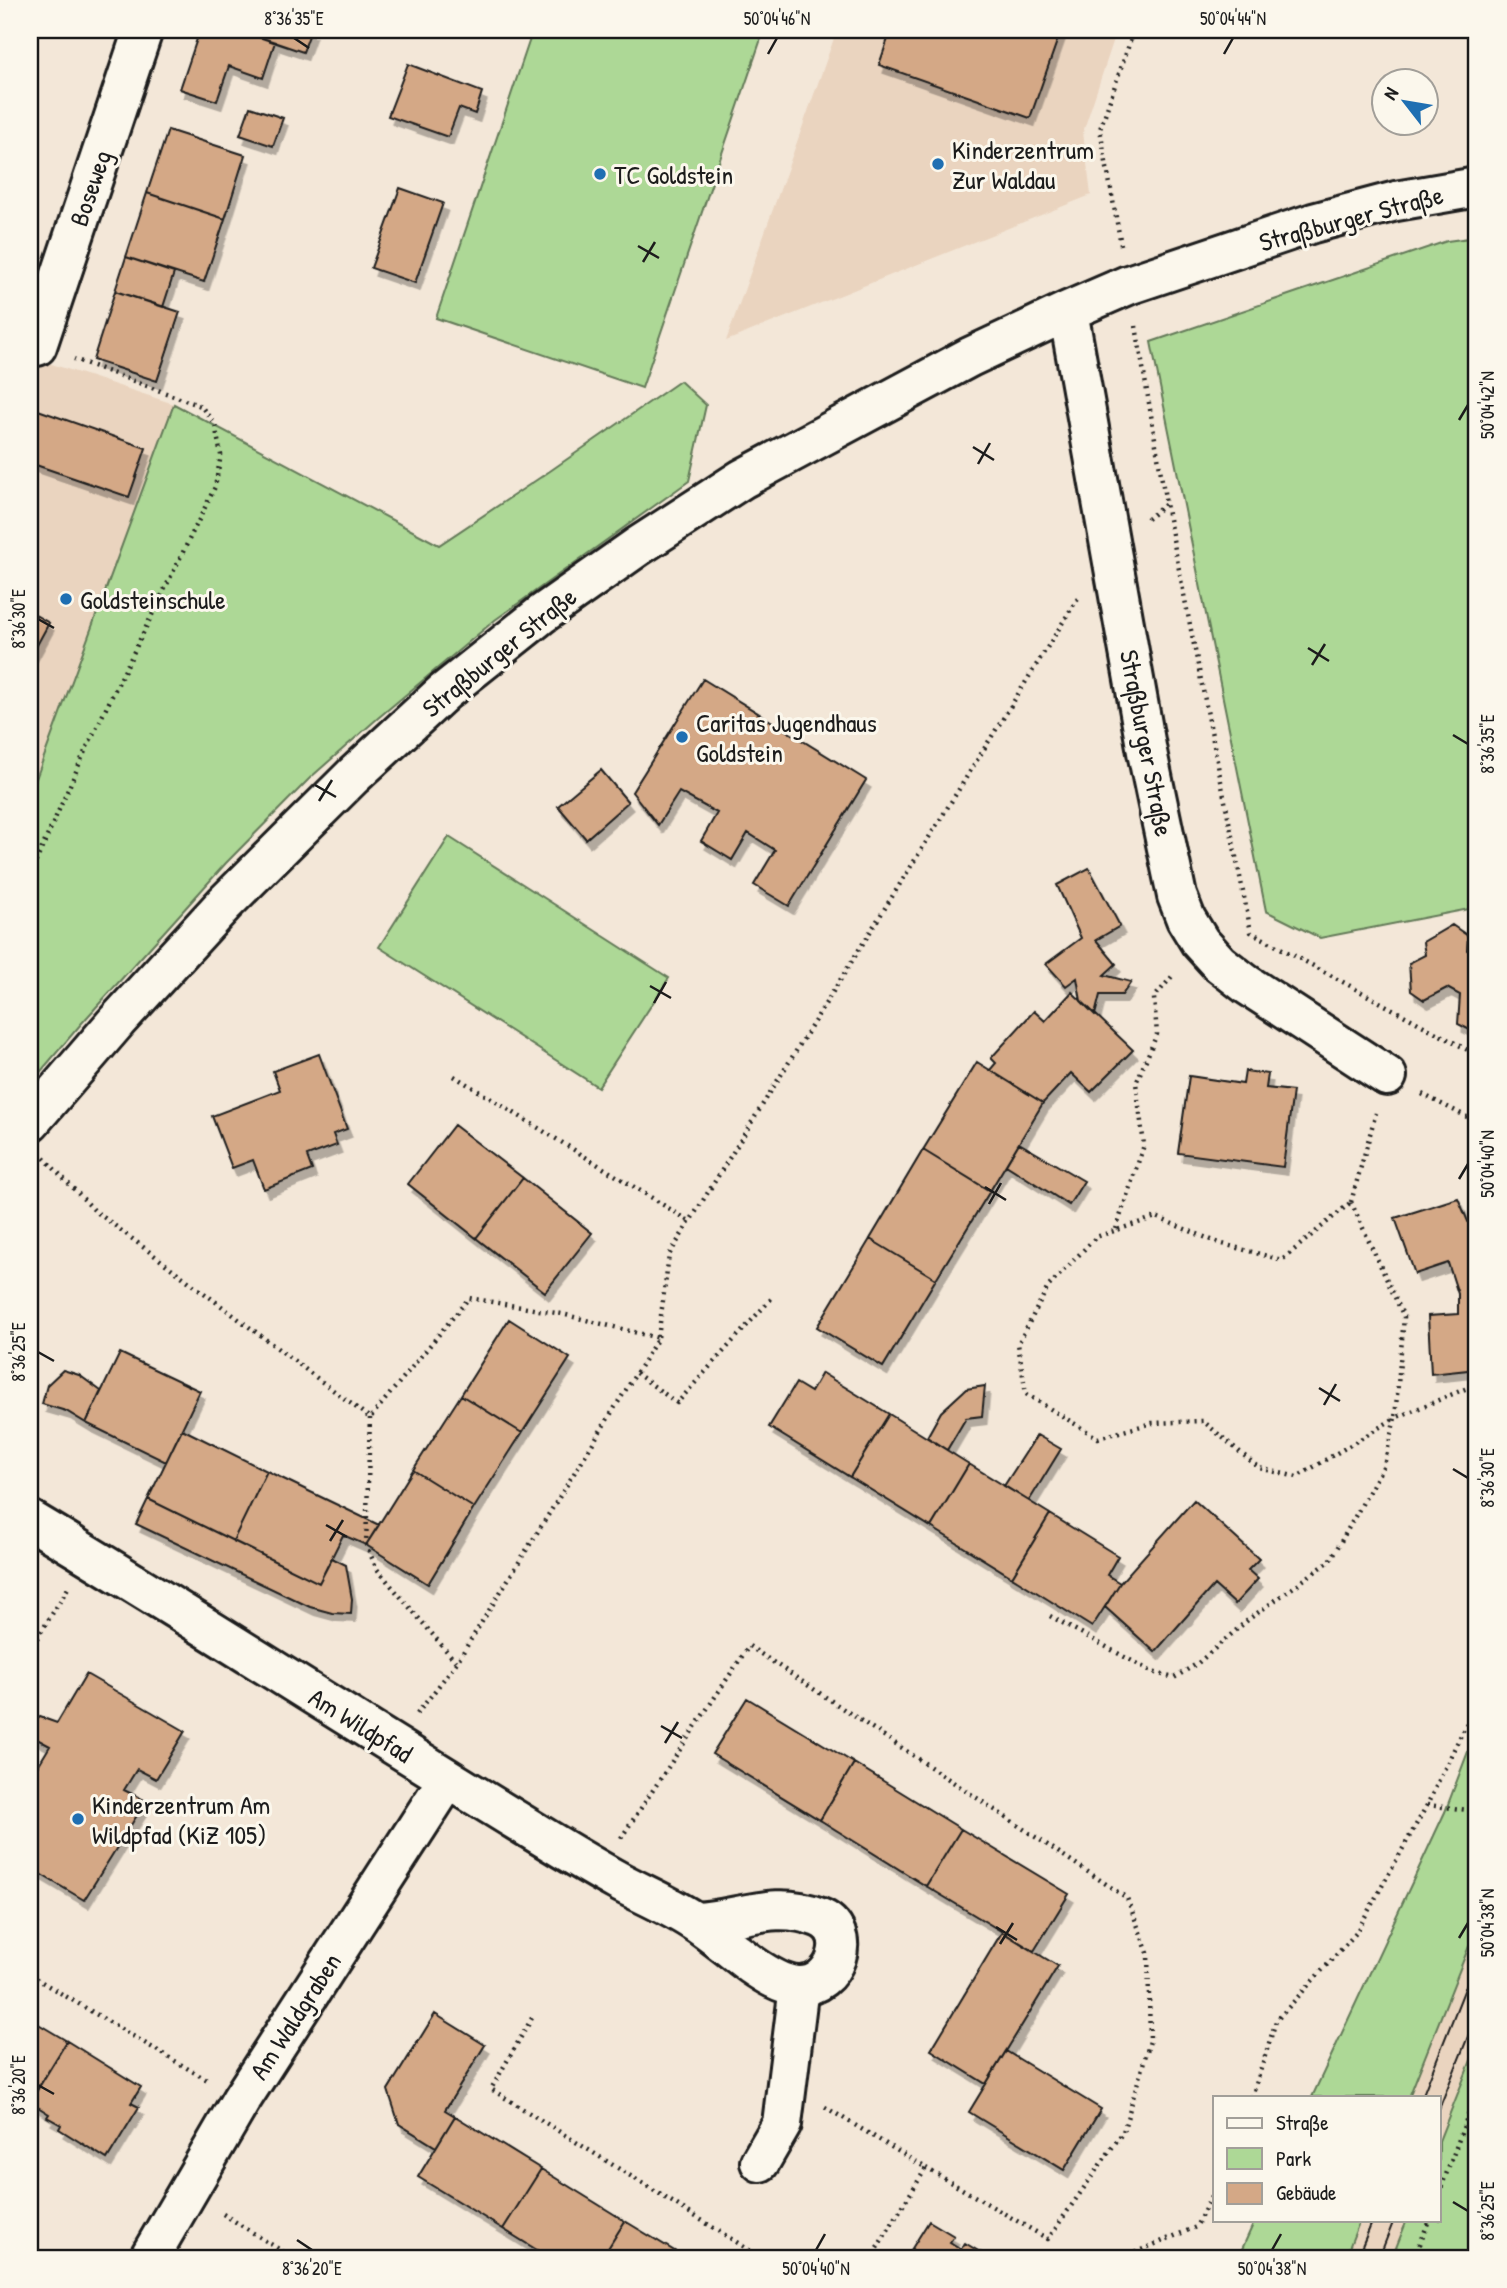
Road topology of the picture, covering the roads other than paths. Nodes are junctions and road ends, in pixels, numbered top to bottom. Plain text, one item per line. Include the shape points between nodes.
1 (144, 30) edge
2 (1477, 187) edge
3 (1068, 311) junction
4 (37, 346) road end
5 (1387, 1076) road end
6 (30, 1122) edge
7 (30, 1520) edge
8 (448, 1779) junction
9 (696, 1922) junction
10 (799, 1986) junction
11 (760, 2162) dead end
12 (149, 2258) edge

1 - 4 street, Boseweg
2 - 3 street, Straßburger Straße via 1396,201 1313,223 1128,285
3 - 5 street, Straßburger Straße via 1147,752 1186,919 1219,963
3 - 6 street, Straßburger Straße via 970,357 743,479 542,614 444,692 225,904
7 - 8 street, Am Wildpfad
8 - 9 street, Am Wildpfad
8 - 12 street, Am Waldgraben via 241,2100
9 - 10 street, Am Wildpfad via 753,1966 778,1981
9 - 10 street via 776,1909 804,1911 825,1919 837,1935 839,1955 819,1981
10 - 11 street via 782,2124

